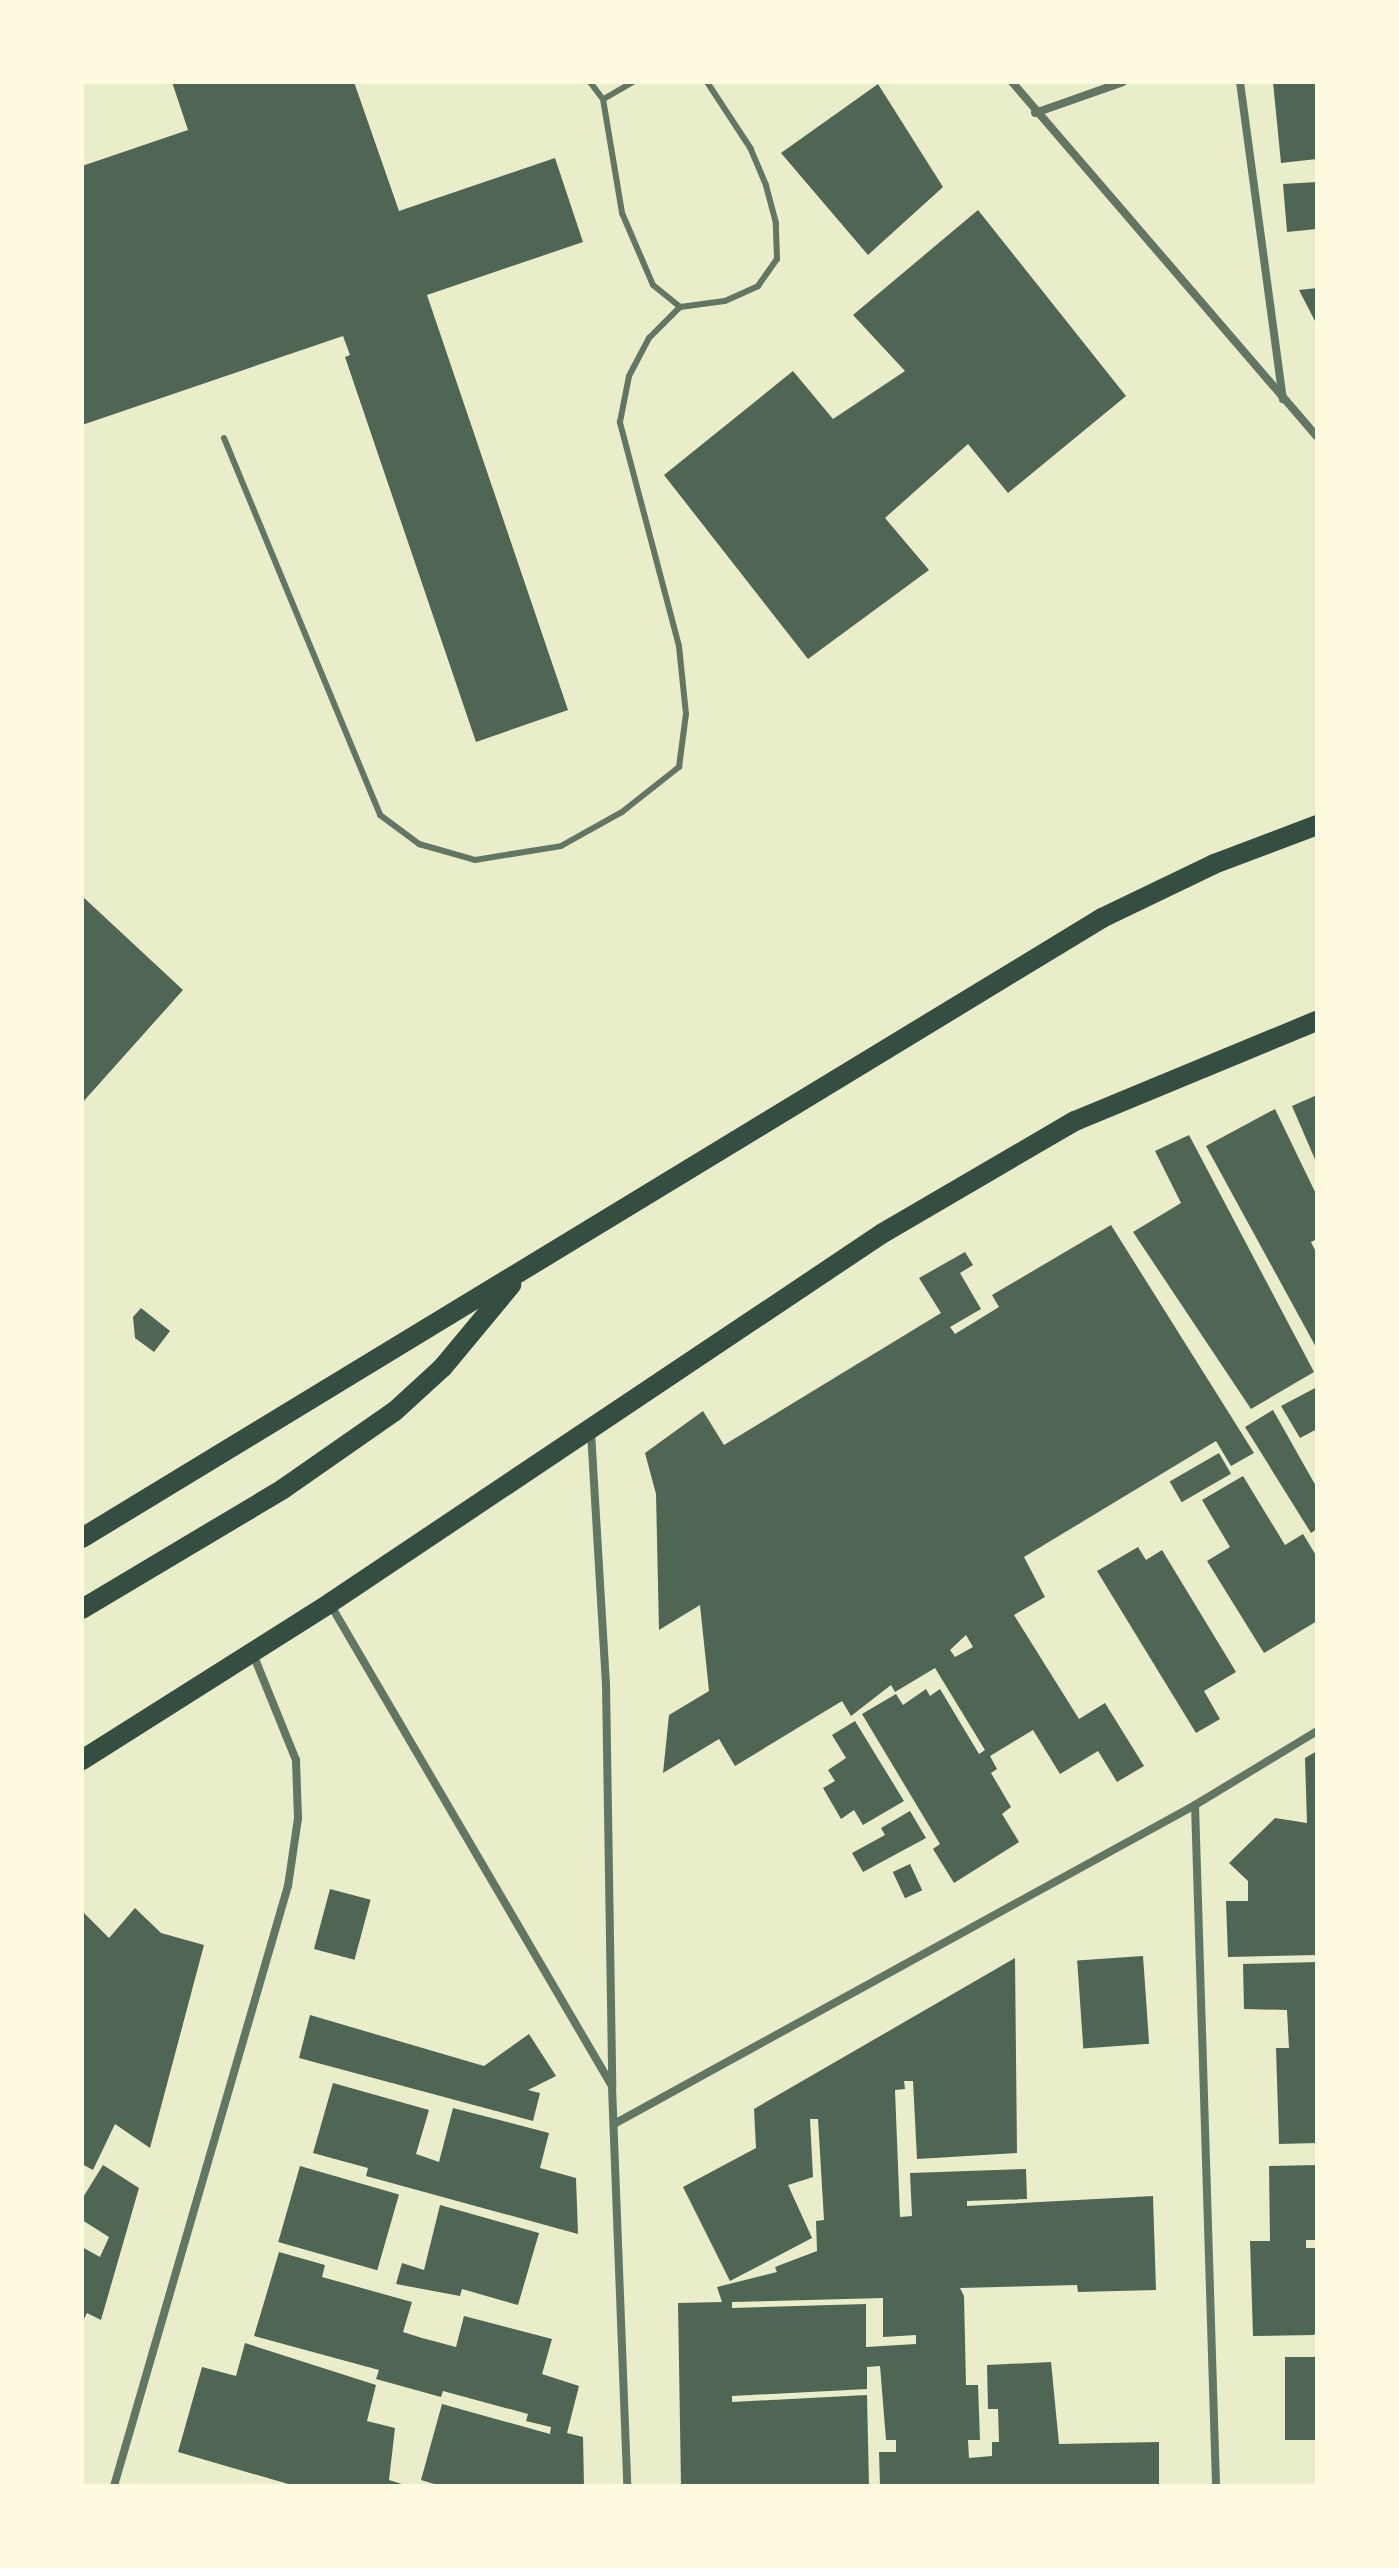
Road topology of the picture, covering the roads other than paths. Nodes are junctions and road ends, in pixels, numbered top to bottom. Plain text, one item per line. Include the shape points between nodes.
1 (590, 82) edge
2 (633, 82) edge
3 (707, 82) edge
4 (1012, 82) edge
5 (1123, 82) edge
6 (1240, 82) edge
7 (603, 99) junction
8 (1035, 113) junction
9 (680, 307) junction
10 (1283, 399) junction
11 (1317, 436) edge
12 (224, 438) dead end
13 (1317, 825) edge
14 (1317, 1021) edge
15 (524, 1270) junction
16 (591, 1424) junction
17 (82, 1538) edge
18 (330, 1603) junction
19 (82, 1609) edge
20 (252, 1653) junction
21 (1317, 1731) edge
22 (82, 1760) edge
23 (1195, 1805) junction
24 (612, 2087) junction
25 (614, 2124) junction
26 (114, 2486) edge
27 (627, 2486) edge
28 (1216, 2486) edge

1 - 7 lane
2 - 7 lane
3 - 9 lane via 751,149 766,185 776,223 777,259 758,286 725,301
4 - 8 street
5 - 8 street
6 - 10 street
7 - 9 lane via 622,213 636,254 653,285
8 - 10 street
9 - 12 lane via 642,350 629,376 620,422 679,646 686,714 679,767 622,812 561,846 475,860 419,844 380,815
10 - 11 street
13 - 15 main road via 1214,864 1102,918
14 - 16 main road via 1075,1121 883,1233
15 - 17 main road
15 - 19 main road via 443,1367 395,1411 283,1489
16 - 18 main road
16 - 24 street via 606,1684
18 - 20 main road
18 - 24 street
20 - 22 main road
20 - 26 street via 296,1760 298,1818 288,1886
21 - 23 street
23 - 25 street
23 - 28 street
24 - 25 street
25 - 27 street

